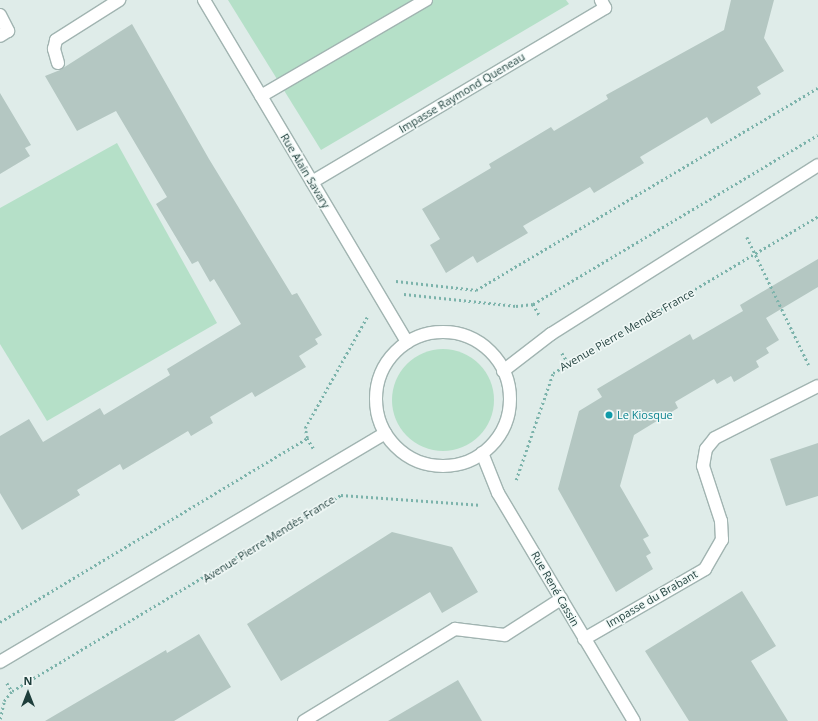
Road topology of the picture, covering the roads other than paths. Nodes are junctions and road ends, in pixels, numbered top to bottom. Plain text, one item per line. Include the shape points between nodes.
1 (119, 0) edge
2 (204, 0) edge
3 (426, 0) edge
4 (601, 0) edge
5 (0, 15) edge
6 (0, 36) edge
7 (58, 63) dead end
8 (261, 96) junction
9 (818, 165) edge
10 (312, 182) junction
11 (407, 342) junction
12 (503, 371) junction
13 (818, 386) edge
14 (385, 433) junction
15 (482, 453) junction
16 (561, 599) junction
17 (584, 638) junction
18 (0, 662) edge
19 (304, 721) edge
20 (634, 721) edge

1 - 7 street via 56,40 54,50
2 - 8 street, Rue Alain Savary
3 - 8 street
4 - 10 street, Impasse Raymond Queneau via 605,8
5 - 6 street via 8,31
8 - 10 street, Rue Alain Savary
9 - 12 street via 551,334
10 - 11 street, Rue Alain Savary
11 - 12 street via 424,335 462,335 484,346
11 - 14 street via 390,358 378,383 376,400
12 - 15 street via 509,385 508,416 502,430
13 - 17 street, Impasse du Brabant via 715,438 706,449 703,466 721,521 722,540 705,569
14 - 15 street via 406,454 429,464 465,462
14 - 18 street
15 - 16 street, Rue René Cassin via 498,492
16 - 17 street, Rue René Cassin
16 - 19 street via 505,636 455,629
17 - 20 street, Rue René Cassin

